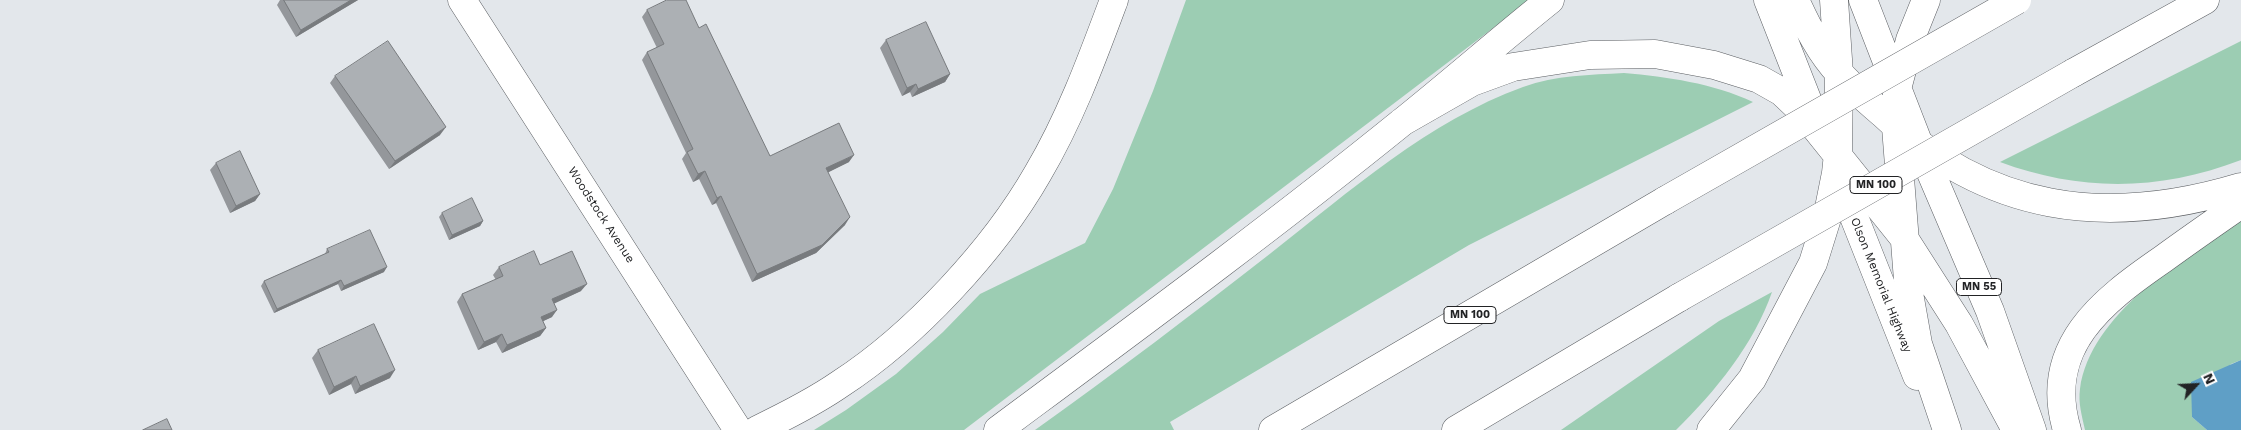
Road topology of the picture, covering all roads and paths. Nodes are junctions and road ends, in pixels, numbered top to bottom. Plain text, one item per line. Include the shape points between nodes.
1 (462, 0) edge
2 (1114, 0) edge
3 (1550, 0) edge
4 (1768, 0) edge
5 (1795, 0) edge
6 (1834, 0) edge
7 (1863, 0) edge
8 (1926, 0) edge
9 (2017, 0) edge
10 (2205, 0) edge
11 (1839, 74) junction
12 (1897, 89) junction
13 (1402, 122) junction
14 (1896, 126) junction
15 (1819, 130) junction
16 (1920, 147) junction
17 (1837, 163) junction
18 (2241, 188) edge
19 (2241, 204) edge
20 (1904, 238) junction
21 (738, 430) edge
22 (757, 430) edge
23 (998, 430) edge
24 (1273, 430) edge
25 (1456, 430) edge
26 (1711, 430) edge
27 (1939, 430) edge
28 (1947, 430) edge
29 (2016, 430) edge
30 (2032, 430) edge
31 (2067, 430) edge

1 - 21 main road, Woodstock Avenue
2 - 22 main road via 1066,118 1038,173 1002,228 937,303 896,341 841,384
3 - 13 main road
4 - 15 main road, Olson Memorial Highway
5 - 11 main road via 1813,37
6 - 11 main road
7 - 12 main road, MN 55
8 - 12 main road via 1910,40
9 - 24 main road, MN 100, bridge
10 - 25 main road, MN 100, bridge via 1680,297
11 - 14 main road
11 - 17 main road
12 - 14 main road
12 - 16 main road, MN 55
13 - 15 main road via 1472,82 1513,67 1590,55 1655,54 1714,65 1759,79 1782,92
13 - 23 main road via 1164,307
14 - 16 main road
14 - 20 main road
15 - 17 main road, Olson Memorial Highway
16 - 18 main road via 1956,170 2001,190 2040,202 2077,207 2164,206
16 - 30 main road, MN 55 via 1990,312
17 - 20 main road
17 - 26 main road via 1828,218 1800,292 1752,379
17 - 27 main road, Olson Memorial Highway
19 - 31 main road via 2130,282 2082,328 2061,377
20 - 28 main road via 1918,344
20 - 29 main road via 1959,324

